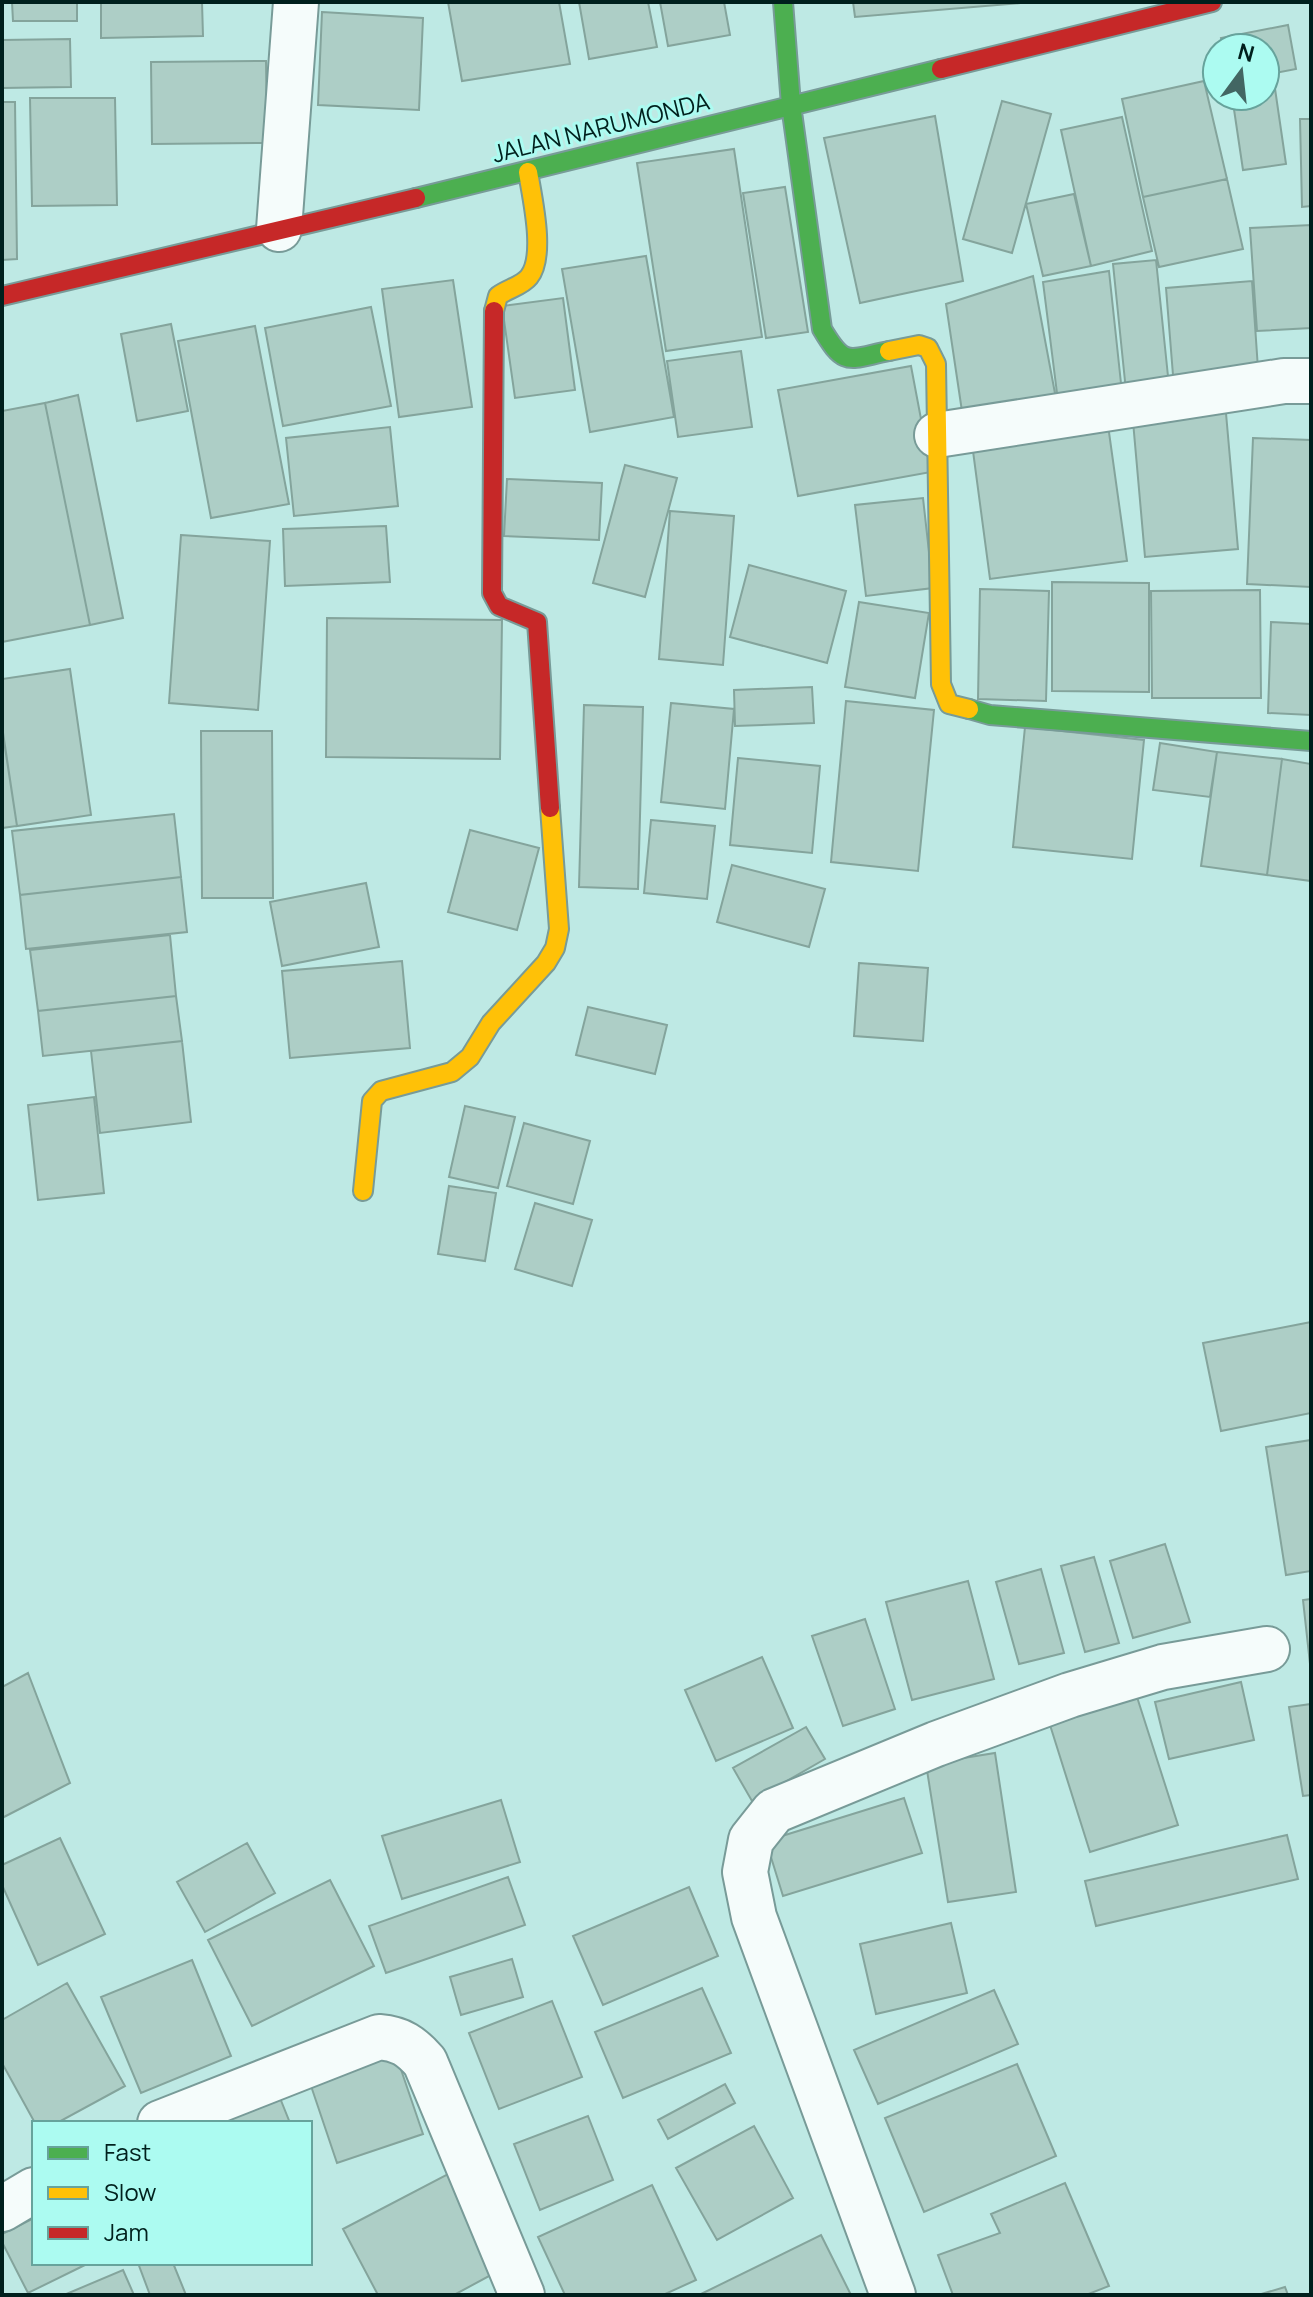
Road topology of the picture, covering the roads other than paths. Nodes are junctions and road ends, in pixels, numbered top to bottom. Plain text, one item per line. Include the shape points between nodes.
1 (296, 2) edge
2 (783, 2) edge
3 (1212, 2) edge
4 (791, 105) junction
5 (528, 172) junction
6 (279, 229) junction
7 (2, 296) edge
8 (1311, 381) edge
9 (937, 435) junction
10 (1311, 741) edge
11 (363, 1191) dead end
12 (1267, 1649) dead end
13 (165, 2121) edge
14 (32, 2191) edge
15 (2, 2209) edge
16 (522, 2295) edge
17 (893, 2295) edge

1 - 6 street
2 - 4 street
3 - 4 street, JALAN NARUMONDA
4 - 5 street, JALAN NARUMONDA
4 - 9 street via 822,329 836,353 847,359 919,345 928,348 936,364
5 - 6 street, JALAN NARUMONDA
5 - 11 street via 538,260 529,276 501,290 494,301 492,593 499,606 537,622 559,929 546,963 491,1023 470,1057 452,1072 381,1091 372,1101
6 - 7 street, JALAN NARUMONDA
8 - 9 street
9 - 10 street via 941,684 949,704 990,715
12 - 17 street via 1163,1667 936,1744 774,1811 751,1840 745,1872 754,1917
13 - 16 street via 379,2037 398,2039 425,2062
14 - 15 street

